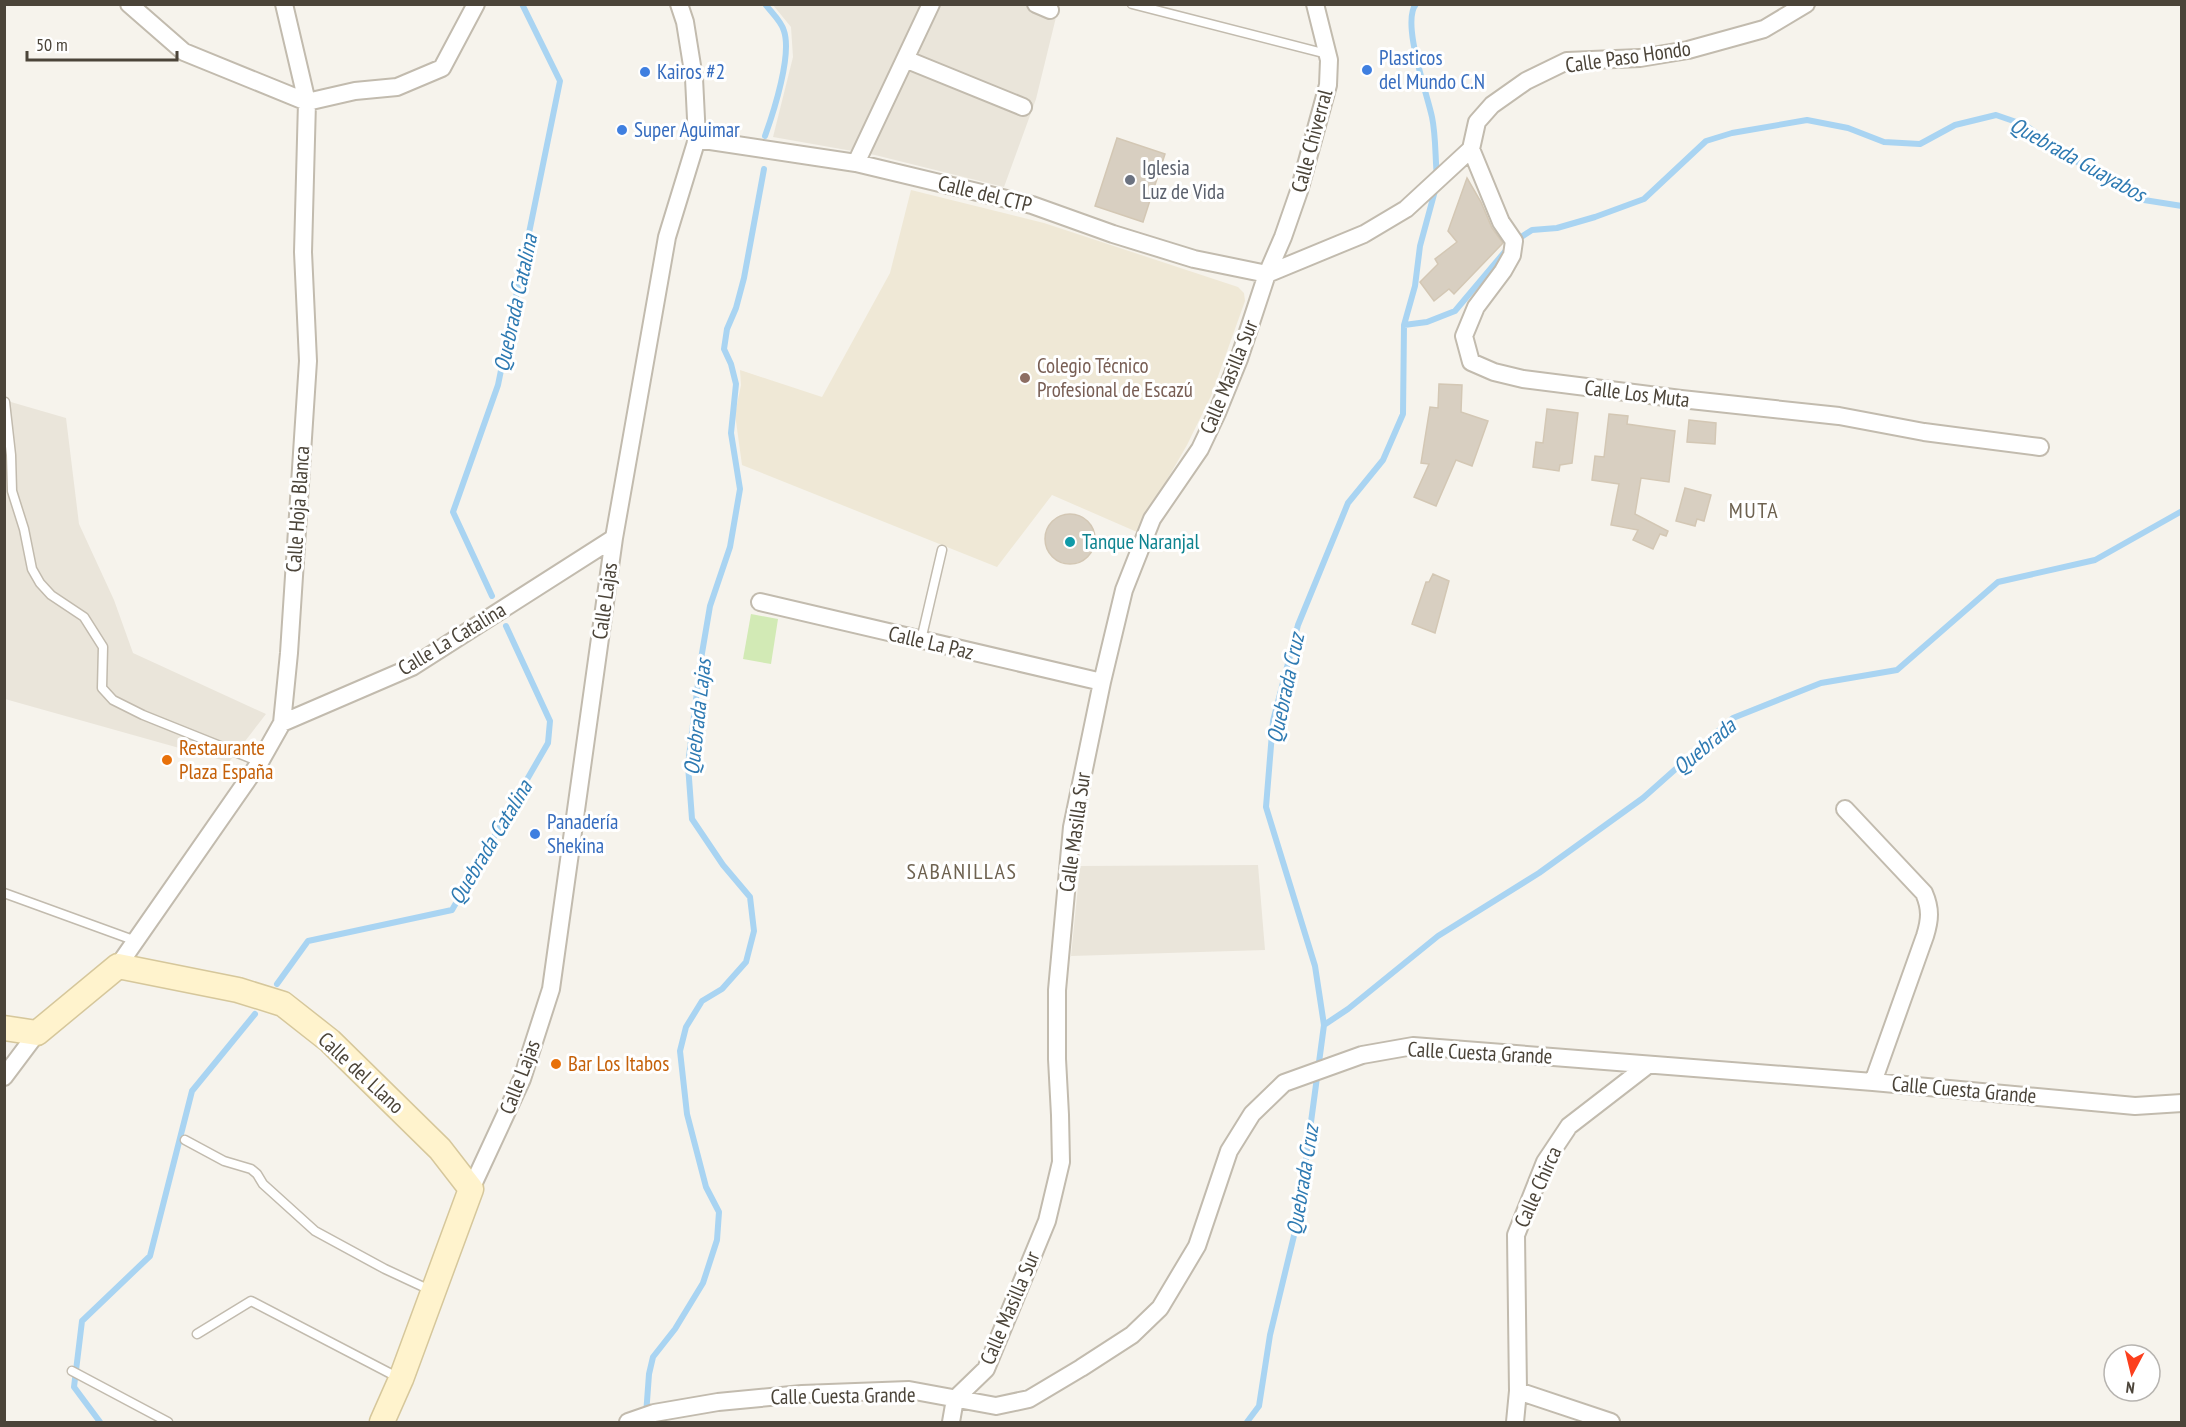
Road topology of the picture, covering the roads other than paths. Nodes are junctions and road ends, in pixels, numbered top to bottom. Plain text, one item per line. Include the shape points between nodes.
1 (129, 4) edge
2 (284, 4) edge
3 (476, 4) edge
4 (680, 4) edge
5 (931, 4) edge
6 (1132, 4) edge
7 (1315, 4) edge
8 (1806, 4) edge
9 (1328, 54) junction
10 (905, 59) junction
11 (307, 102) junction
12 (1023, 107) dead end
13 (697, 139) junction
14 (1471, 149) junction
15 (856, 163) junction
16 (1267, 274) junction
17 (5, 402) edge
18 (2040, 447) dead end
19 (614, 538) junction
20 (942, 550) dead end
21 (760, 602) dead end
22 (920, 640) junction
23 (1102, 682) junction
24 (282, 723) junction
25 (260, 762) junction
26 (1845, 809) dead end
27 (4, 893) edge
28 (136, 941) junction
29 (118, 966) junction
30 (4, 1028) edge
31 (37, 1033) junction
32 (1648, 1065) junction
33 (4, 1077) edge
34 (1874, 1082) junction
35 (2181, 1103) edge
36 (184, 1140) dead end
37 (471, 1189) junction
38 (434, 1291) junction
39 (197, 1334) dead end
40 (72, 1371) dead end
41 (401, 1379) junction
42 (1518, 1391) junction
43 (955, 1399) junction
44 (168, 1422) edge
45 (382, 1422) edge
46 (628, 1422) edge
47 (951, 1422) edge
48 (1515, 1422) edge
49 (1611, 1422) edge

1 - 11 street via 184,52
2 - 11 street, Calle Hoja Blanca
3 - 11 street via 442,68 397,87
4 - 13 street, Calle Lajas via 694,78
5 - 10 street
6 - 9 lane
7 - 9 street, Calle Chiverral
8 - 14 street, Calle Paso Hondo via 1764,29 1688,51 1568,61 1526,81 1492,105 1477,122
9 - 16 street, Calle Chiverral via 1328,85 1299,190
10 - 12 street
10 - 15 street
11 - 24 street, Calle Hoja Blanca via 303,252 308,361
13 - 15 street, Calle del CTP
13 - 19 street, Calle Lajas via 667,237
14 - 16 street via 1406,209 1364,234
14 - 18 street, Calle Los Muta via 1497,213 1512,237 1512,255 1476,307 1464,336 1472,362 1523,379 1839,417
15 - 16 street, Calle del CTP via 1032,205 1194,259
16 - 23 street, Calle Masilla Sur via 1217,413 1200,448 1152,519 1124,590
17 - 25 lane via 12,491 32,569 51,595 84,617 103,647 102,688 114,700 143,715
19 - 24 street, Calle La Catalina via 412,667
19 - 37 street, Calle Lajas via 551,988 522,1079
20 - 22 lane
21 - 22 street, Calle La Paz
22 - 23 street, Calle La Paz
23 - 43 street, Calle Masilla Sur via 1072,827 1057,990 1061,1162 1047,1221 986,1369
24 - 25 street, Calle Hoja Blanca
25 - 28 street, Calle Hoja Blanca
26 - 34 street via 1924,893 1930,906 1923,944
27 - 28 lane
28 - 29 street, Calle Hoja Blanca
29 - 31 main road
29 - 37 main road, Calle del Llano via 238,990 283,1004 330,1041 415,1124
30 - 31 main road
31 - 33 street
32 - 34 street, Calle Cuesta Grande
32 - 42 street, Calle Chirca via 1569,1125 1545,1162 1516,1235
32 - 43 street, Calle Cuesta Grande via 1413,1046 1362,1055 1284,1083 1252,1114 1229,1151 1197,1246 1160,1308 1132,1335 1029,1399 996,1406
34 - 35 street, Calle Cuesta Grande via 2135,1106
36 - 38 lane via 224,1161 251,1169 262,1184 315,1231
37 - 38 main road
38 - 41 main road
39 - 41 lane via 251,1301
40 - 44 lane
41 - 45 main road
42 - 48 street, Calle Chirca
42 - 49 street
43 - 46 street, Calle Cuesta Grande via 909,1390 802,1394 718,1402 654,1413
43 - 47 street

